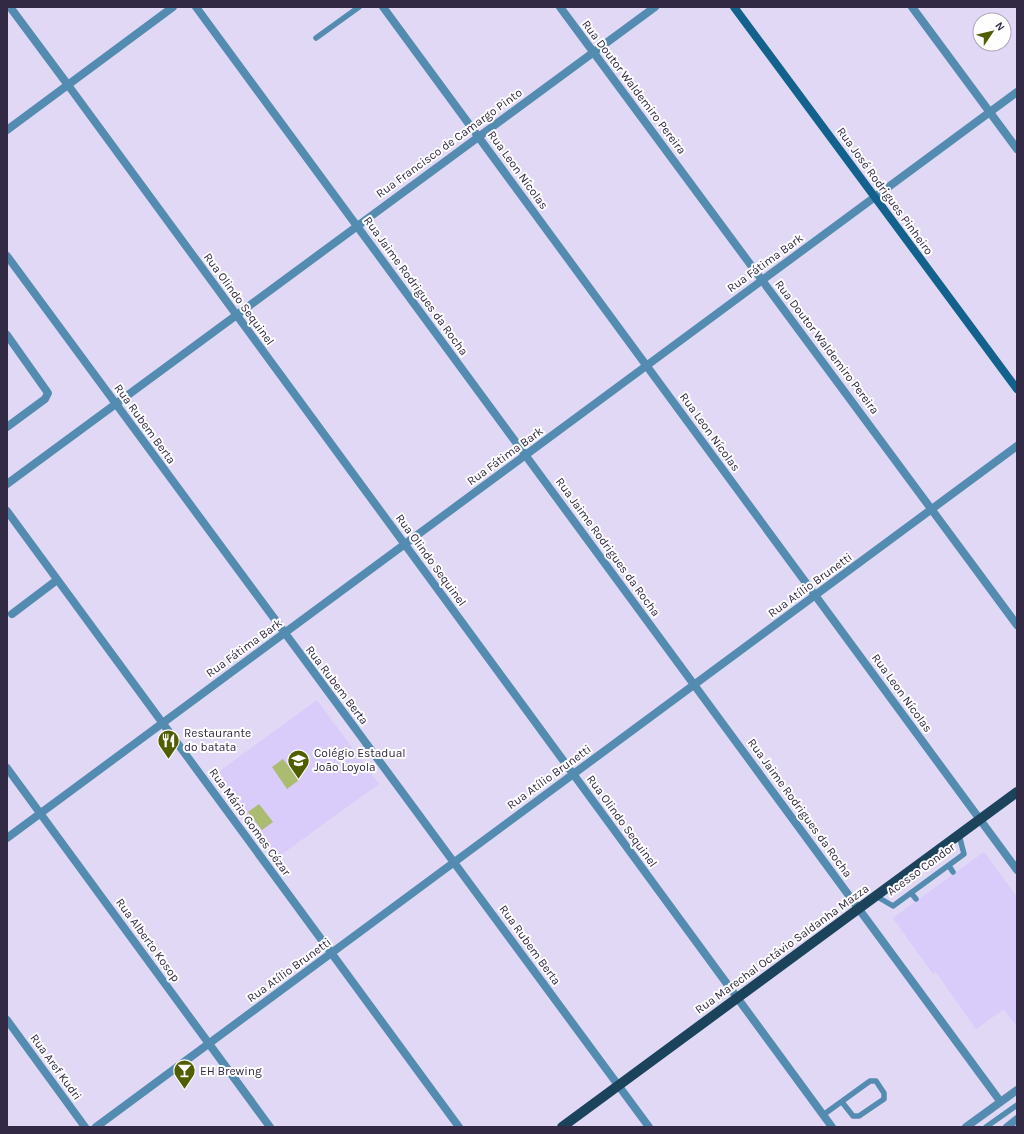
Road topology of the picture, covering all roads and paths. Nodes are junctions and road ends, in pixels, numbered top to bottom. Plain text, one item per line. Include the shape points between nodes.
1 (10, 7) edge
2 (174, 7) edge
3 (196, 7) edge
4 (359, 7) edge
5 (383, 7) edge
6 (560, 7) edge
7 (655, 7) edge
8 (734, 7) edge
9 (912, 7) edge
10 (316, 38) dead end
11 (593, 52) junction
12 (68, 85) junction
13 (1017, 92) edge
14 (990, 112) junction
15 (7, 130) edge
16 (479, 137) junction
17 (1017, 149) edge
18 (875, 197) junction
19 (357, 226) junction
20 (7, 256) edge
21 (762, 280) junction
22 (236, 315) junction
23 (7, 335) edge
24 (647, 366) junction
25 (1017, 389) edge
26 (115, 404) junction
27 (7, 427) edge
28 (1017, 446) edge
29 (526, 455) junction
30 (7, 484) edge
31 (932, 509) junction
32 (7, 511) edge
33 (404, 545) junction
34 (57, 580) junction
35 (815, 596) junction
36 (12, 614) dead end
37 (1017, 624) edge
38 (284, 634) junction
39 (694, 685) junction
40 (163, 723) junction
41 (7, 768) edge
42 (573, 774) junction
43 (1017, 792) edge
44 (41, 814) junction
45 (980, 820) junction
46 (959, 835) junction
47 (7, 838) edge
48 (454, 863) junction
49 (948, 866) junction
50 (1017, 870) edge
51 (953, 872) dead end
52 (911, 893) junction
53 (876, 896) junction
54 (916, 899) dead end
55 (859, 908) junction
56 (332, 953) junction
57 (737, 998) junction
58 (8, 1024) edge
59 (209, 1043) junction
60 (618, 1086) junction
61 (1017, 1090) edge
62 (1000, 1101) junction
63 (842, 1102) junction
64 (1017, 1105) edge
65 (823, 1115) junction
66 (1016, 1121) edge
67 (85, 1127) edge
68 (96, 1127) edge
69 (270, 1127) edge
70 (459, 1127) edge
71 (562, 1127) edge
72 (649, 1127) edge
73 (832, 1127) edge
74 (966, 1127) edge
75 (986, 1127) edge
76 (1007, 1127) edge

1 - 12 street, Rua Olindo Sequinel
2 - 12 street
3 - 19 street, Rua Jaime Rodrigues da Rocha
4 - 10 lane
5 - 16 street, Rua Leon Nícolas
6 - 11 street, Rua Doutor Waldemiro Pereira
7 - 11 street, Rua Francisco de Camargo Pinto
8 - 18 main road, Rua José Rodrigues Pinheiro
9 - 14 street
11 - 16 street, Rua Francisco de Camargo Pinto
11 - 21 street, Rua Doutor Waldemiro Pereira
12 - 15 street
12 - 22 street, Rua Olindo Sequinel
13 - 14 street, Rua Fátima Bark
14 - 17 street
14 - 18 street, Rua Fátima Bark
16 - 19 street, Rua Francisco de Camargo Pinto
16 - 24 street, Rua Leon Nícolas
18 - 21 street, Rua Fátima Bark
18 - 25 main road, Rua José Rodrigues Pinheiro
19 - 22 street, Rua Francisco de Camargo Pinto
19 - 29 street, Rua Jaime Rodrigues da Rocha
20 - 26 street, Rua Rubem Berta
21 - 24 street, Rua Fátima Bark
21 - 31 street, Rua Doutor Waldemiro Pereira
22 - 26 street, Rua Francisco de Camargo Pinto
22 - 33 street, Rua Olindo Sequinel
23 - 27 street via 48,393 45,399
24 - 29 street, Rua Fátima Bark
24 - 35 street, Rua Leon Nícolas
26 - 30 street, Rua Francisco de Camargo Pinto
26 - 38 street, Rua Rubem Berta
28 - 31 street, Rua Atílio Brunetti
29 - 33 street, Rua Fátima Bark
29 - 39 street, Rua Jaime Rodrigues da Rocha
31 - 35 street, Rua Atílio Brunetti
31 - 37 street, Rua Doutor Waldemiro Pereira
32 - 34 street, Rua Mário Gomes Cézar
33 - 38 street, Rua Fátima Bark
33 - 42 street, Rua Olindo Sequinel
34 - 36 street
34 - 40 street, Rua Mário Gomes Cézar
35 - 39 street, Rua Atílio Brunetti
35 - 45 street, Rua Leon Nícolas
38 - 40 street, Rua Fátima Bark
38 - 48 street, Rua Rubem Berta
39 - 42 street, Rua Atílio Brunetti
39 - 55 street, Rua Jaime Rodrigues da Rocha
40 - 44 street, Rua Fátima Bark
40 - 56 street, Rua Mário Gomes Cézar
41 - 44 street, Rua Alberto Kosop
42 - 48 street, Rua Atílio Brunetti
42 - 57 street, Rua Olindo Sequinel
43 - 45 main road, Rua Marechal Octávio Saldanha Mazza
44 - 47 street, Rua Fátima Bark
44 - 59 street, Rua Alberto Kosop
45 - 46 main road, Rua Marechal Octávio Saldanha Mazza
45 - 50 street, Rua Leon Nícolas
46 - 49 lane, Acesso Condor via 964,854
46 - 53 main road, Rua Marechal Octávio Saldanha Mazza
48 - 56 street, Rua Atílio Brunetti
48 - 60 street, Rua Rubem Berta
49 - 51 lane
49 - 52 lane, Acesso Condor
52 - 53 lane, Acesso Condor via 893,906
52 - 54 lane
53 - 55 main road, Rua Marechal Octávio Saldanha Mazza
55 - 57 main road, Rua Marechal Octávio Saldanha Mazza
55 - 62 street, Rua Jaime Rodrigues da Rocha
56 - 59 street, Rua Atílio Brunetti
56 - 70 street, Rua Mário Gomes Cézar
57 - 60 main road, Rua Marechal Octávio Saldanha Mazza
57 - 65 street, Rua Olindo Sequinel
58 - 67 street, Rua Aref Kudri
59 - 68 street, Rua Atílio Brunetti
59 - 69 street, Rua Alberto Kosop
60 - 71 main road, Rua Marechal Octávio Saldanha Mazza
60 - 72 street, Rua Rubem Berta
61 - 62 street
62 - 74 street
63 - 63 lane via 853,1116 859,1116 884,1099 884,1093 876,1081 873,1081
63 - 65 lane
64 - 75 lane
65 - 73 street, Rua Olindo Sequinel
66 - 76 street

